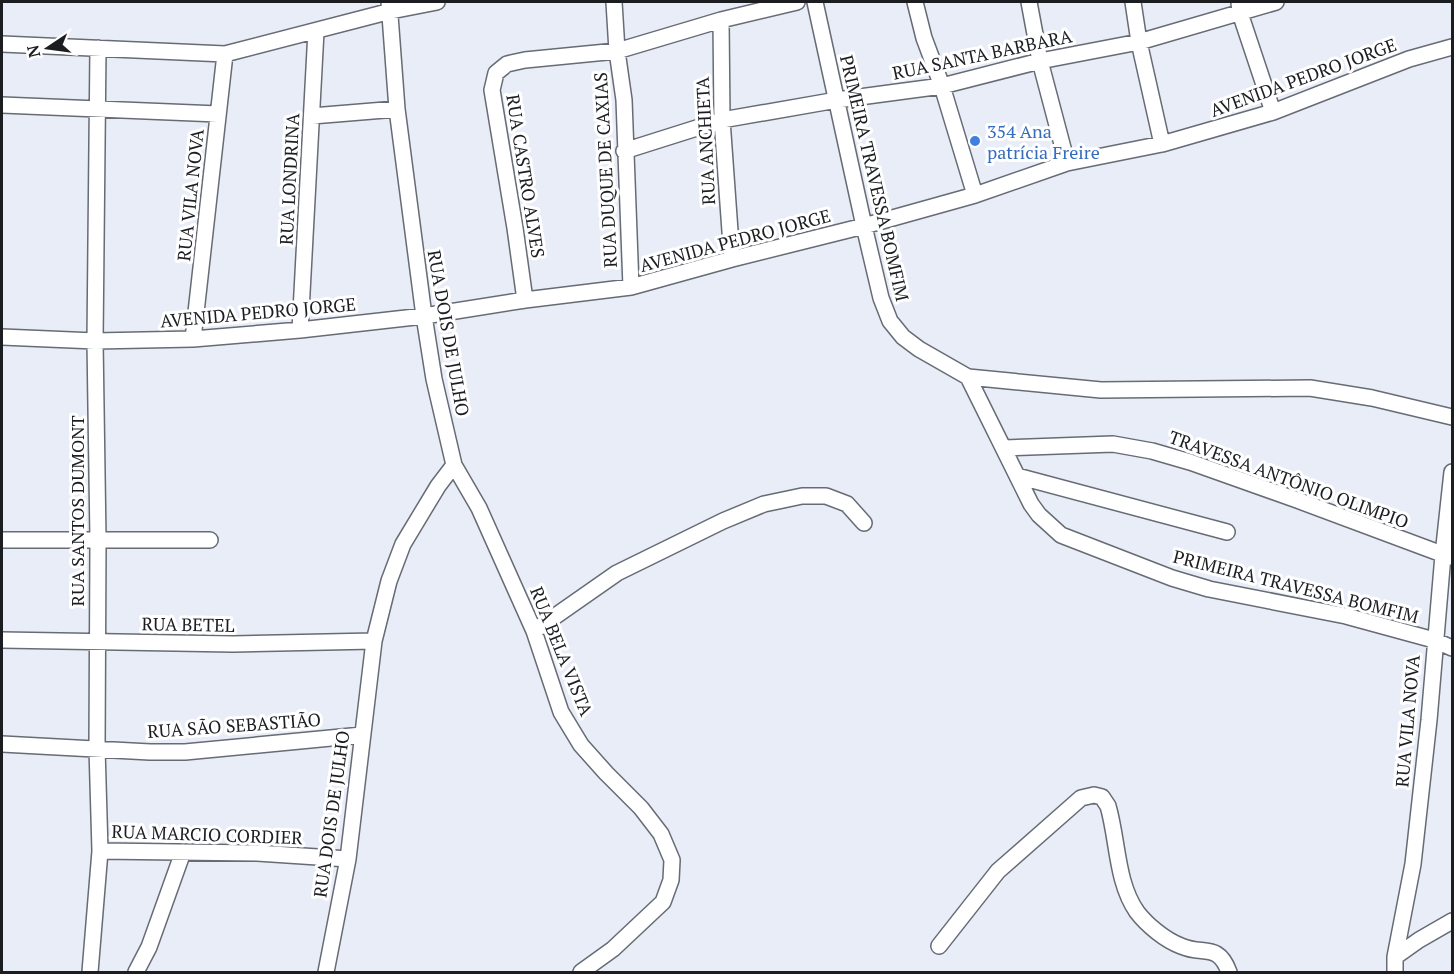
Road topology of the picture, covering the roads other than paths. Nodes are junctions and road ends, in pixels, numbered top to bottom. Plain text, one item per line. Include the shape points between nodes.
1 (437, 2) edge
2 (614, 2) edge
3 (797, 2) edge
4 (815, 2) edge
5 (915, 2) edge
6 (1029, 2) edge
7 (1134, 2) edge
8 (1276, 2) edge
9 (390, 6) edge
10 (1240, 7) edge
11 (721, 20) junction
12 (316, 31) junction
13 (1139, 42) junction
14 (2, 44) edge
15 (1452, 46) edge
16 (98, 48) junction
17 (617, 51) junction
18 (225, 54) junction
19 (1040, 61) junction
20 (942, 86) junction
21 (837, 100) junction
22 (2, 105) edge
23 (98, 108) junction
24 (397, 109) junction
25 (1273, 112) junction
26 (218, 114) junction
27 (312, 116) junction
28 (722, 120) junction
29 (1162, 144) junction
30 (624, 151) junction
31 (1067, 163) junction
32 (975, 195) junction
33 (864, 226) junction
34 (732, 259) junction
35 (631, 287) junction
36 (525, 300) junction
37 (424, 316) junction
38 (300, 330) junction
39 (2, 337) edge
40 (193, 339) junction
41 (95, 341) junction
42 (968, 377) junction
43 (1452, 417) edge
44 (1004, 448) junction
45 (454, 465) junction
46 (1452, 472) edge
47 (1017, 476) junction
48 (864, 523) dead end
49 (1227, 532) dead end
50 (2, 540) edge
51 (98, 540) junction
52 (210, 540) dead end
53 (1448, 556) edge
54 (534, 631) junction
55 (2, 640) edge
56 (1434, 640) junction
57 (374, 641) junction
58 (97, 643) junction
59 (1452, 648) edge
60 (362, 735) junction
61 (2, 744) edge
62 (97, 748) junction
63 (100, 851) junction
64 (183, 852) junction
65 (348, 859) junction
66 (1452, 921) edge
67 (939, 946) dead end
68 (1395, 965) edge
69 (90, 972) edge
70 (136, 972) edge
71 (326, 972) edge
72 (581, 972) edge
73 (1229, 972) edge

1 - 9 street
2 - 17 street, RUA DUQUE DE CAXIAS
3 - 11 street
4 - 21 street, PRIMEIRA TRAVESSA BOMFIM
5 - 20 street
6 - 19 street
7 - 13 street
8 - 10 street, RUA SANTA BARBARA
9 - 12 street
9 - 24 street, RUA DOIS DE JULHO
10 - 13 street, RUA SANTA BARBARA
10 - 25 street
11 - 17 street
11 - 28 street, RUA ANCHIETA
12 - 18 street
12 - 27 street, RUA LONDRINA
13 - 19 street, RUA SANTA BARBARA
13 - 29 street
14 - 16 street
15 - 25 street, AVENIDA PEDRO JORGE
16 - 18 street
16 - 23 street, RUA SANTOS DUMONT
17 - 30 street, RUA DUQUE DE CAXIAS via 624,100
17 - 36 street, RUA CASTRO ALVES via 525,60 507,64 495,73 492,90
18 - 26 street, RUA VILA NOVA
19 - 20 street, RUA SANTA BARBARA
19 - 31 street
20 - 21 street, RUA SANTA BARBARA
20 - 32 street
21 - 28 street, RUA SANTA BARBARA
21 - 33 street, PRIMEIRA TRAVESSA BOMFIM
22 - 23 street
23 - 26 street
23 - 41 street, RUA SANTOS DUMONT
24 - 27 street
24 - 37 street, RUA DOIS DE JULHO
25 - 29 street, AVENIDA PEDRO JORGE
26 - 40 street, RUA VILA NOVA
27 - 38 street, RUA LONDRINA
28 - 30 street, RUA SANTA BARBARA
28 - 34 street, RUA ANCHIETA
29 - 31 street, AVENIDA PEDRO JORGE
30 - 35 street, RUA DUQUE DE CAXIAS
31 - 32 street, AVENIDA PEDRO JORGE
32 - 33 street, AVENIDA PEDRO JORGE
33 - 34 street, AVENIDA PEDRO JORGE
33 - 42 street, PRIMEIRA TRAVESSA BOMFIM via 890,321 903,338
34 - 35 street, AVENIDA PEDRO JORGE
35 - 36 street, AVENIDA PEDRO JORGE
36 - 37 street, AVENIDA PEDRO JORGE
37 - 38 street, AVENIDA PEDRO JORGE
37 - 45 street, RUA DOIS DE JULHO
38 - 40 street, AVENIDA PEDRO JORGE
39 - 41 street, AVENIDA PEDRO JORGE
40 - 41 street, AVENIDA PEDRO JORGE
41 - 51 street, RUA SANTOS DUMONT
42 - 43 street via 1101,390 1310,388
42 - 44 street, PRIMEIRA TRAVESSA BOMFIM
44 - 47 street, PRIMEIRA TRAVESSA BOMFIM
44 - 53 street, TRAVESSA ANTÔNIO OLIMPIO via 1113,444 1152,451
45 - 54 street, RUA BELA VISTA via 479,508
45 - 57 street, RUA DOIS DE JULHO via 403,544
46 - 53 street, RUA VILA NOVA
47 - 49 street
47 - 56 street, PRIMEIRA TRAVESSA BOMFIM via 1039,515 1072,540 1209,589 1346,616
48 - 54 street via 846,504 826,496 802,496 764,504 617,573
50 - 51 street
51 - 52 street
51 - 58 street, RUA SANTOS DUMONT
53 - 56 street, RUA VILA NOVA
54 - 72 street, RUA BELA VISTA via 561,712 581,746 641,808 661,834 672,860 671,880 663,902 613,949
55 - 58 street, RUA BETEL
56 - 59 street, PRIMEIRA TRAVESSA BOMFIM
56 - 68 street, RUA VILA NOVA via 1413,864
57 - 58 street, RUA BETEL
57 - 60 street, RUA DOIS DE JULHO
58 - 62 street, RUA SANTOS DUMONT
60 - 62 street, RUA SÃO SEBASTIÃO via 185,752
60 - 65 street, RUA DOIS DE JULHO
61 - 62 street, RUA SÃO SEBASTIÃO
62 - 63 street, RUA SANTOS DUMONT
63 - 64 street, RUA MARCIO CORDIER
63 - 69 street, RUA SANTOS DUMONT
64 - 65 street, RUA MARCIO CORDIER
64 - 70 street
65 - 71 street, RUA DOIS DE JULHO
66 - 68 street via 1419,940
67 - 73 street via 998,871 1081,798 1094,795 1102,797 1108,806 1124,884 1138,912 1182,947 1217,954

